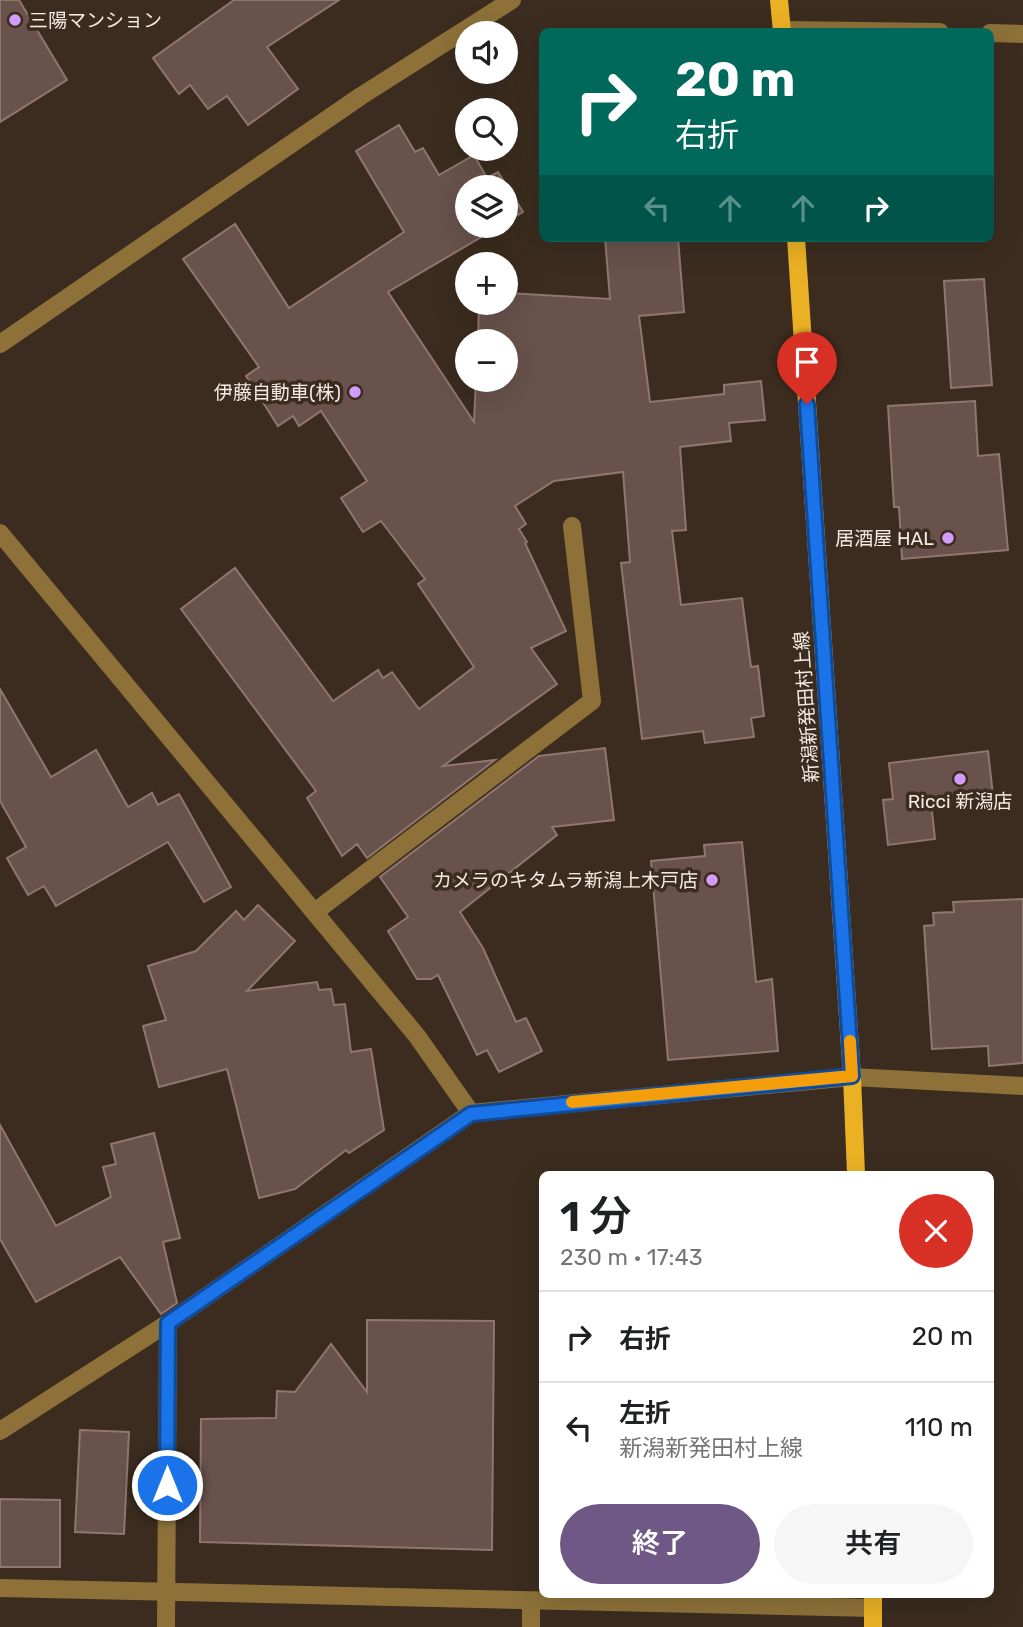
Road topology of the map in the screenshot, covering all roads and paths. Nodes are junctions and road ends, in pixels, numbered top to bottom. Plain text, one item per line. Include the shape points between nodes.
1 (512, 0) edge
2 (779, 0) edge
3 (782, 28) edge
4 (994, 33) edge
5 (1023, 34) edge
6 (796, 242) edge
7 (3, 336) edge
8 (572, 526) dead end
9 (0, 533) edge
10 (316, 911) junction
11 (852, 1076) junction
12 (1023, 1086) edge
13 (471, 1114) junction
14 (856, 1171) edge
15 (168, 1323) junction
16 (0, 1432) edge
17 (0, 1588) edge
18 (167, 1592) junction
19 (873, 1601) edge
20 (531, 1602) junction
21 (166, 1627) edge
22 (531, 1627) edge
23 (873, 1627) edge

1 - 7 street
2 - 3 main road
4 - 5 street
6 - 11 main road, 新潟新発田村上線
8 - 10 street via 592,701
9 - 10 street
10 - 13 street via 417,1036
11 - 12 street
11 - 13 street
11 - 14 main road, 新潟新発田村上線
13 - 15 street
15 - 16 street
15 - 18 street
17 - 18 street
18 - 20 street
18 - 21 street
19 - 20 street
19 - 23 main road
20 - 22 street

